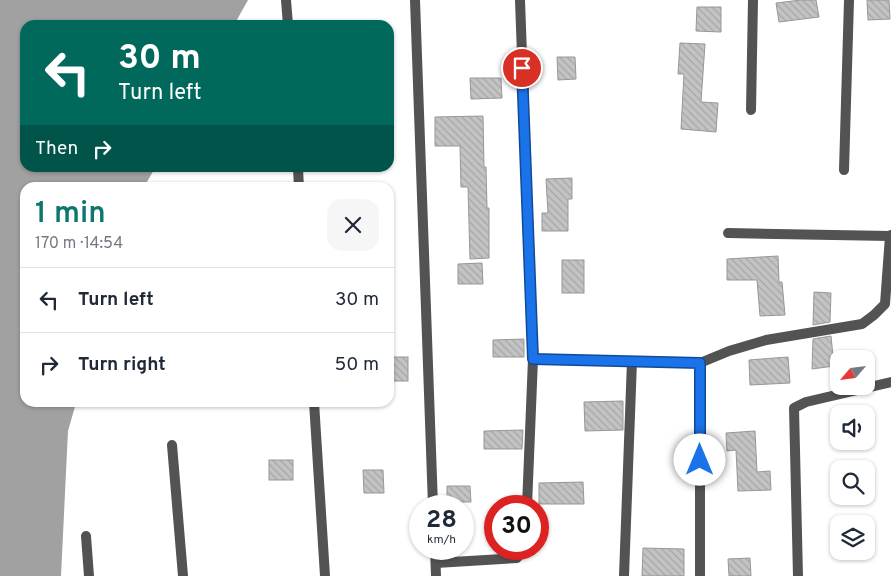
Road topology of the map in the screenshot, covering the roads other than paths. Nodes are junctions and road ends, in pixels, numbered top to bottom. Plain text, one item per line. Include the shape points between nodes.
1 (286, 0) edge
2 (415, 0) edge
3 (520, 0) edge
4 (753, 0) edge
5 (849, 0) edge
6 (288, 20) edge
7 (751, 110) dead end
8 (844, 170) dead end
9 (728, 233) dead end
10 (890, 236) edge
11 (533, 359) junction
12 (632, 361) junction
13 (700, 363) junction
14 (891, 382) edge
15 (314, 407) edge
16 (172, 445) dead end
17 (433, 495) edge
18 (527, 495) edge
19 (86, 536) dead end
20 (436, 560) edge
21 (485, 560) edge
22 (436, 563) junction
23 (89, 576) edge
24 (183, 576) edge
25 (325, 576) edge
26 (436, 576) edge
27 (624, 576) edge
28 (700, 576) edge
29 (798, 576) edge

1 - 6 street
2 - 17 street
3 - 11 street
4 - 7 street
5 - 8 street
9 - 10 street
10 - 13 street via 885,304 862,324 766,340
11 - 12 street
11 - 18 street
12 - 13 street
12 - 27 street
13 - 28 street
14 - 29 street via 806,402 794,408
15 - 25 street
16 - 24 street
19 - 23 street
20 - 22 street
21 - 22 street
22 - 26 street

